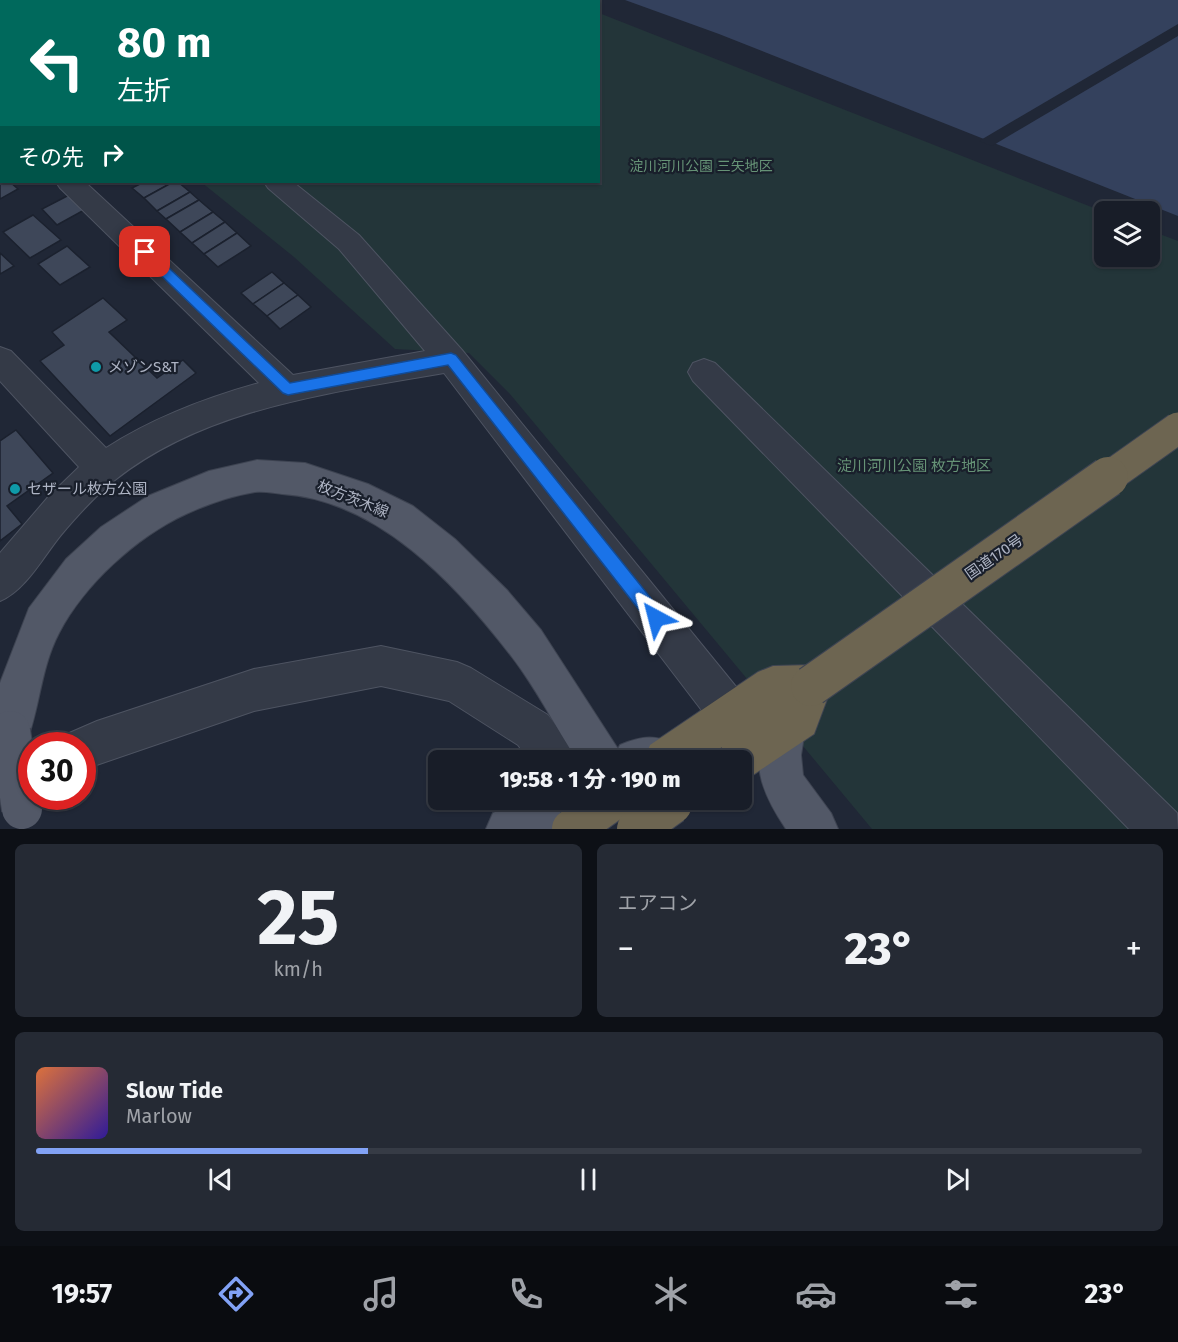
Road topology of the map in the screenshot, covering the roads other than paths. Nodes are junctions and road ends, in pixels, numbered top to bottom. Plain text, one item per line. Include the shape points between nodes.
1 (70, 183) edge
2 (278, 183) edge
3 (451, 359) junction
4 (0, 360) edge
5 (704, 372) dead end
6 (288, 389) junction
7 (1178, 428) edge
8 (103, 469) junction
9 (0, 582) edge
10 (792, 705) junction
11 (731, 714) junction
12 (96, 742) edge
13 (544, 750) edge
14 (631, 750) edge
15 (661, 750) edge
16 (748, 750) edge
17 (18, 783) edge
18 (545, 810) edge
19 (582, 810) edge
20 (665, 811) edge
21 (508, 829) edge
22 (603, 829) edge
23 (637, 829) edge
24 (815, 829) edge
25 (1161, 829) edge

1 - 6 street
2 - 3 street via 349,242
3 - 6 street
3 - 11 street
4 - 8 street
5 - 25 street
6 - 8 street via 216,409 155,435
7 - 10 highway, 国道170号, bridge
8 - 9 street via 60,510
10 - 11 highway, 国道170号
10 - 16 highway, 国道170号
10 - 24 main road via 779,757 782,778
11 - 15 highway, 国道170号
12 - 13 street via 254,690 381,666 457,682 533,730
14 - 17 main road, 枚方茨木線, bridge via 442,552 400,518 355,496 304,479 258,476 208,487 160,508 114,539 78,572 43,622 20,684 10,731
18 - 21 main road
19 - 22 street
20 - 23 highway, bridge

